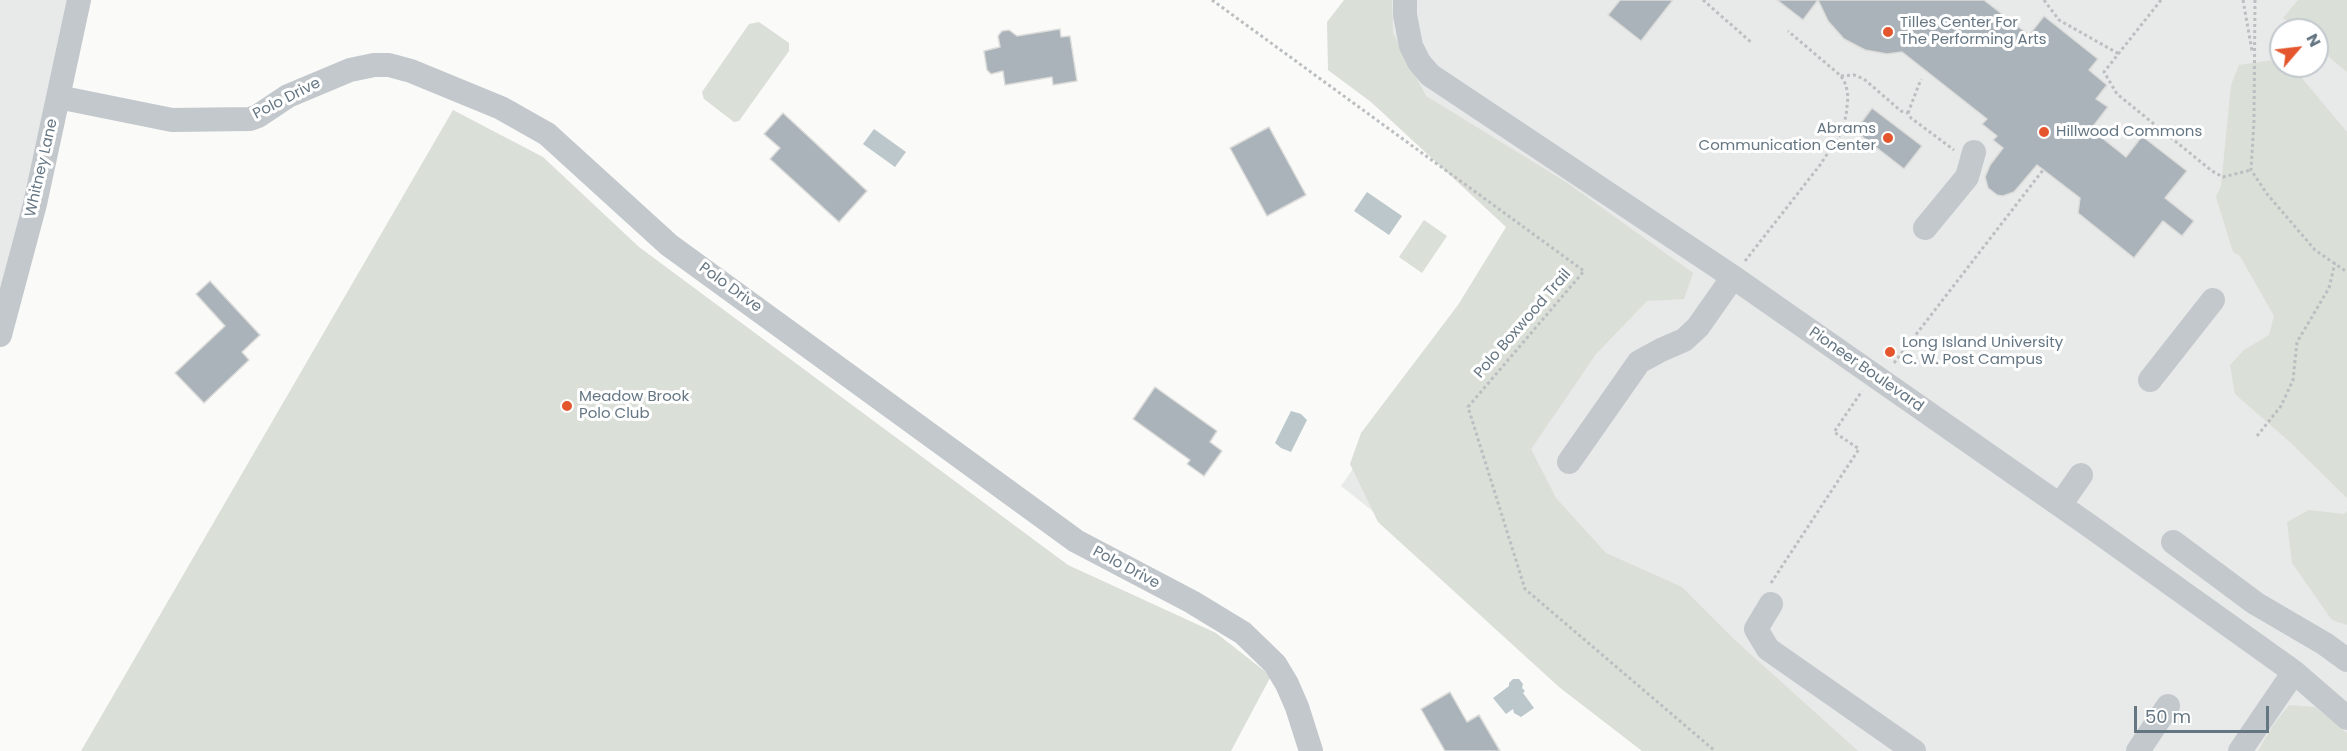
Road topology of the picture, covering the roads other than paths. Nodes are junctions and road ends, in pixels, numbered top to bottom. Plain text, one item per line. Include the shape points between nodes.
1 (78, 0) edge
2 (1405, 8) edge
3 (58, 97) junction
4 (1965, 152) road end
5 (1925, 228) dead end
6 (1733, 277) junction
7 (2213, 300) dead end
8 (0, 335) edge
9 (2150, 380) dead end
10 (1569, 462) dead end
11 (2081, 475) dead end
12 (2060, 505) junction
13 (2173, 542) dead end
14 (1771, 604) dead end
15 (2347, 660) edge
16 (2294, 672) junction
17 (2168, 706) dead end
18 (2347, 718) edge
19 (1311, 751) edge
20 (1914, 751) edge
21 (2138, 751) edge
22 (2240, 751) edge

1 - 3 street, Whitney Lane
2 - 6 street, Pioneer Boulevard via 1411,46 1431,75
3 - 8 street, Whitney Lane
3 - 19 street, Polo Drive via 172,120 250,119 288,96 350,70 389,64 501,108 547,134 669,245 1076,542 1243,633 1275,664 1287,684
4 - 5 street via 1967,177
6 - 10 street via 1698,327 1684,340 1639,362
6 - 12 street, Pioneer Boulevard
7 - 9 street
11 - 12 street
12 - 16 street, Pioneer Boulevard
13 - 15 street via 2255,603
14 - 20 street via 1756,630 1768,649
16 - 18 street, Pioneer Boulevard
16 - 22 street
17 - 21 street

